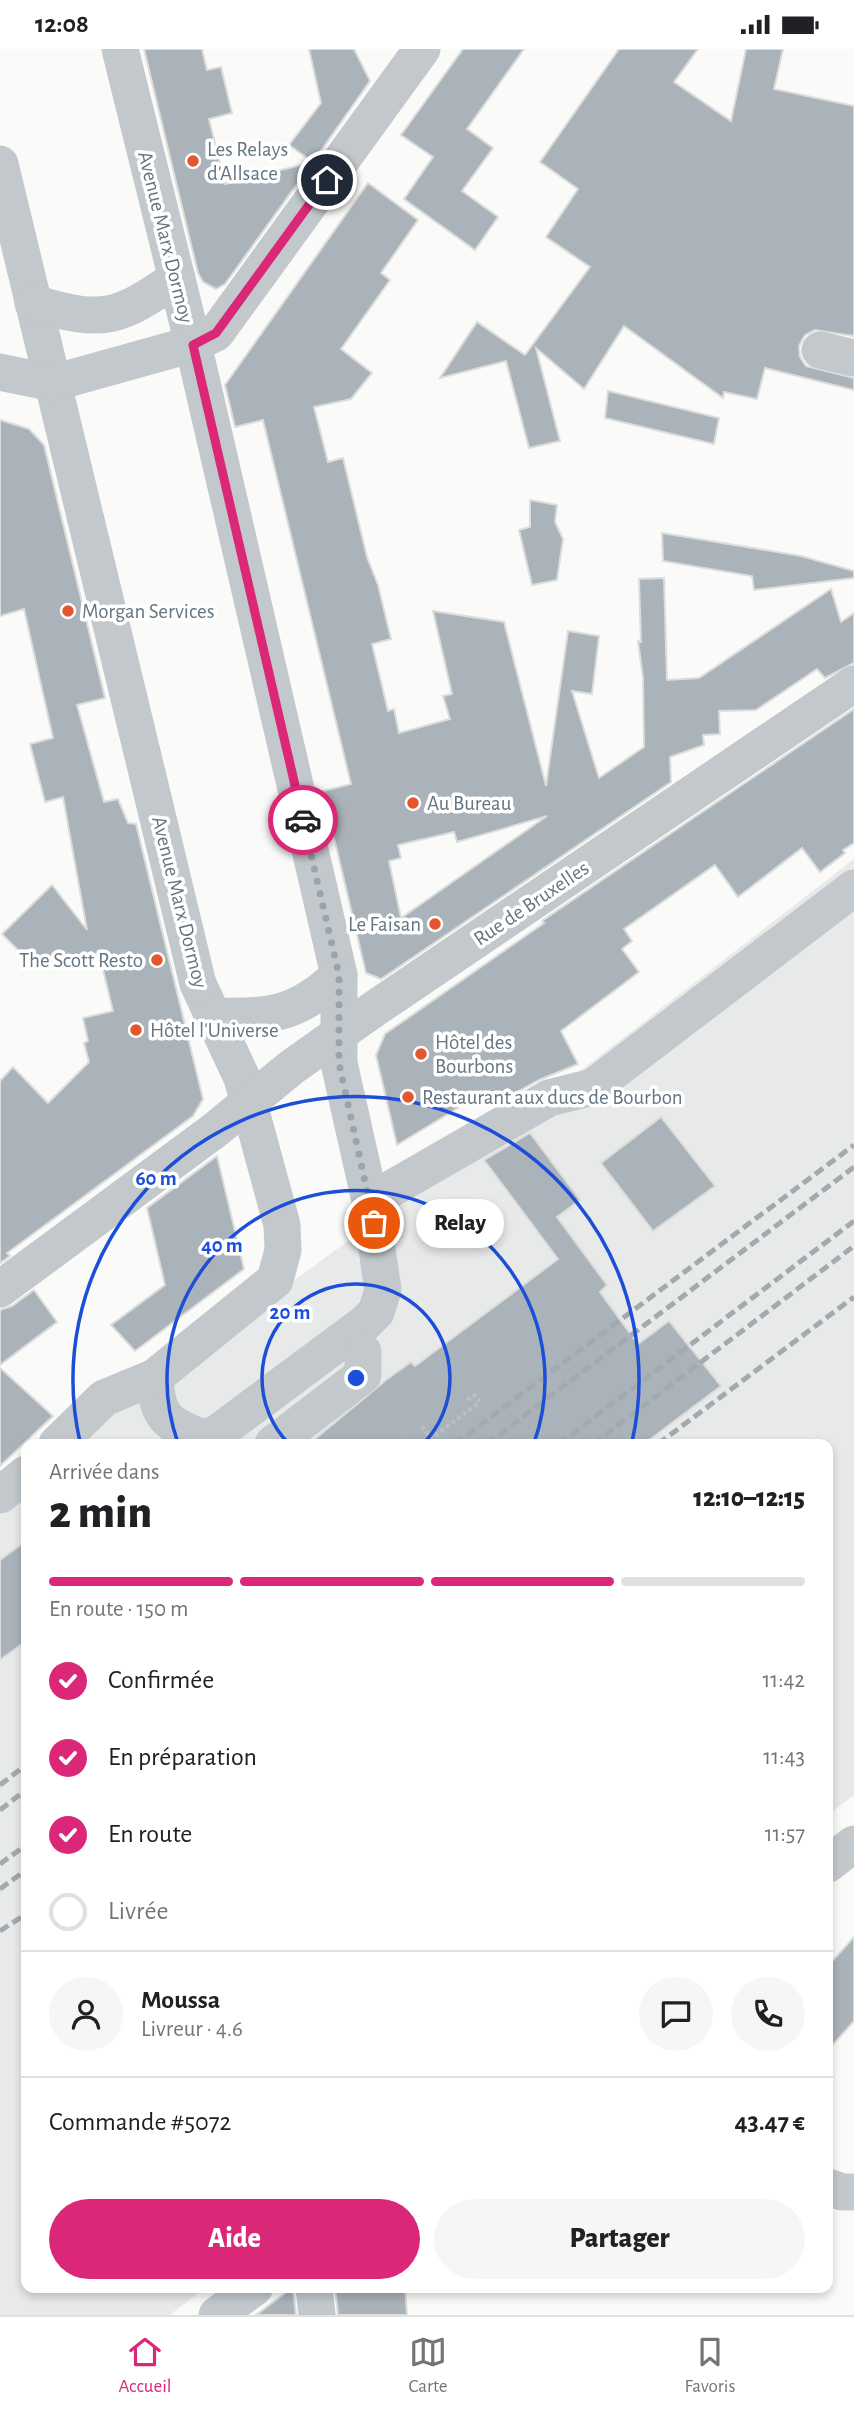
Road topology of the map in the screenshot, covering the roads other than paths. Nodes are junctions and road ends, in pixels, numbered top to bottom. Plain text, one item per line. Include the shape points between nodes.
1 (120, 49) edge
2 (422, 49) edge
3 (0, 164) edge
4 (177, 278) junction
5 (33, 303) junction
6 (193, 345) junction
7 (0, 372) edge
8 (53, 383) junction
9 (854, 684) edge
10 (854, 888) edge
11 (339, 975) junction
12 (212, 1016) junction
13 (339, 1036) junction
14 (248, 1101) junction
15 (370, 1201) junction
16 (0, 1290) edge
17 (364, 1337) junction
18 (155, 1377) junction
19 (62, 1439) edge
20 (215, 1439) edge
21 (223, 1439) edge
22 (280, 1439) edge
23 (21, 1478) edge
24 (0, 1495) edge
25 (854, 1844) edge
26 (833, 1860) edge
27 (833, 2189) edge
28 (854, 2192) edge
29 (247, 2293) edge
30 (315, 2293) edge
31 (218, 2315) edge
32 (317, 2315) edge

1 - 4 street, Avenue Marx Dormoy
2 - 6 street via 216,333
3 - 5 street, Avenue Marx Dormoy
4 - 5 street via 133,308 101,318
4 - 6 street, Avenue Marx Dormoy
5 - 8 street, Avenue Marx Dormoy
6 - 8 street
6 - 11 street, Avenue Marx Dormoy
7 - 8 street
8 - 12 street, Avenue Marx Dormoy via 198,984
9 - 13 street, Rue de Bruxelles
10 - 15 street via 593,1087 549,1098
11 - 12 street via 321,993 294,1009 260,1017
11 - 13 street, Avenue Marx Dormoy
12 - 14 street, Avenue Marx Dormoy
13 - 14 street, Rue de Bruxelles
13 - 15 street, Avenue Marx Dormoy via 347,1106
14 - 16 street, Rue de Bruxelles
14 - 18 street, Avenue Marx Dormoy via 282,1225 283,1250 275,1280
15 - 17 street, Avenue Marx Dormoy via 383,1290
17 - 21 street, Avenue Marx Dormoy
17 - 22 street via 363,1375
18 - 19 street via 104,1398
18 - 20 street, Avenue Marx Dormoy via 156,1403 164,1418
23 - 24 street
25 - 26 street
27 - 28 street
29 - 31 street
30 - 32 street

